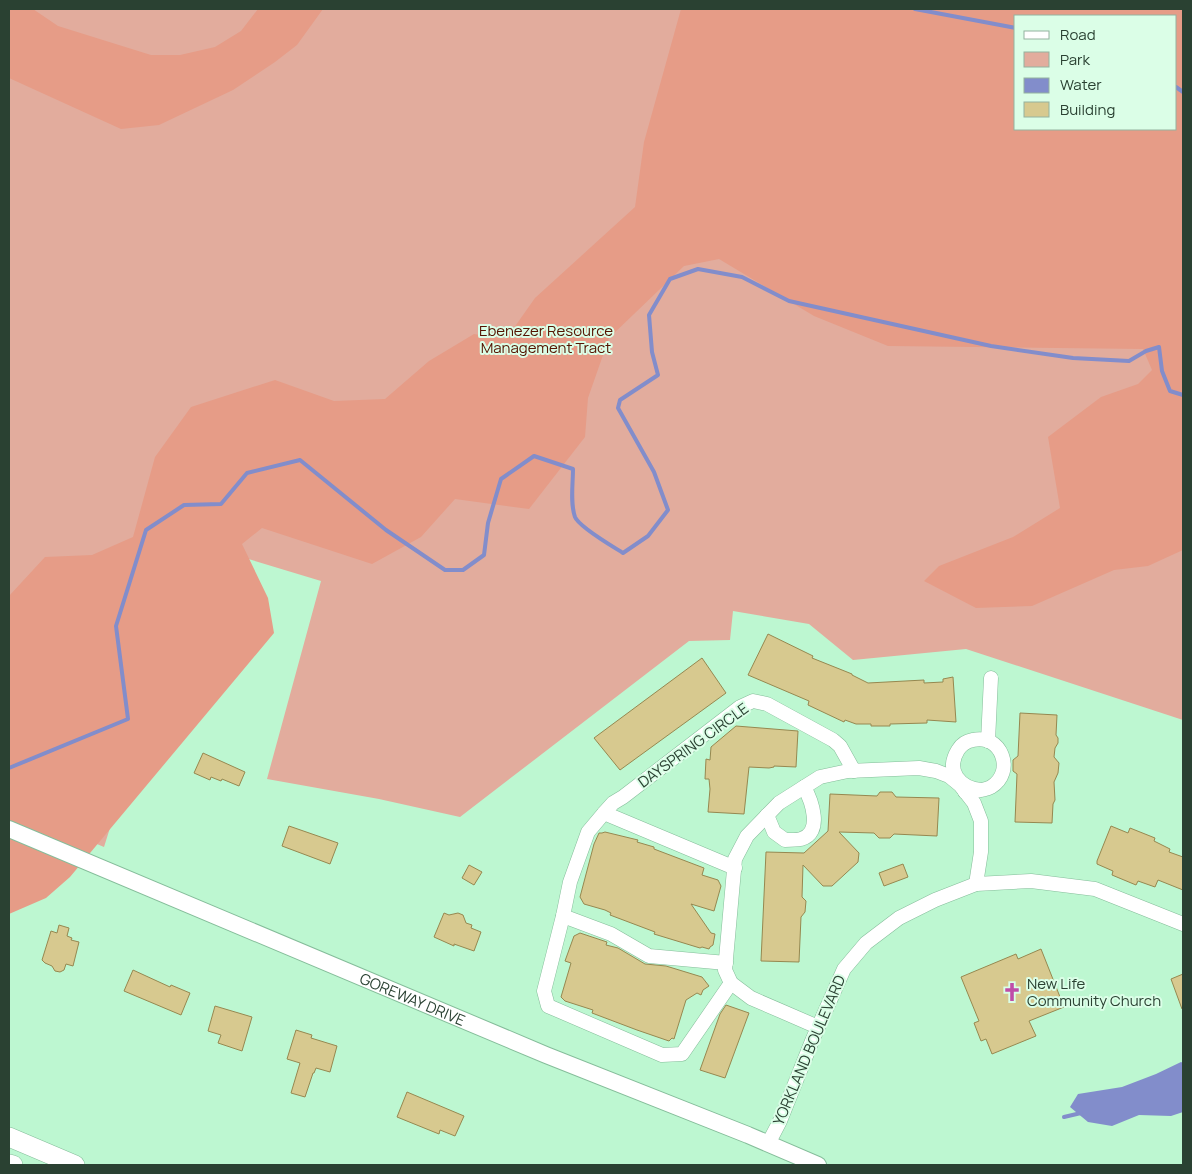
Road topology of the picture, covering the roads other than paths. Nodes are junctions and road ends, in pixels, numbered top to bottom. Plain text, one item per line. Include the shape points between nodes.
1 (991, 678) dead end
2 (988, 741) junction
3 (854, 771) junction
4 (953, 774) junction
5 (804, 787) junction
6 (981, 790) junction
7 (965, 792) junction
8 (604, 813) junction
9 (767, 815) junction
10 (9, 829) edge
11 (735, 868) junction
12 (976, 884) junction
13 (563, 916) junction
14 (1183, 924) edge
15 (726, 963) junction
16 (731, 984) junction
17 (818, 1026) junction
18 (9, 1137) edge
19 (768, 1144) junction
20 (9, 1164) edge
21 (13, 1165) edge
22 (75, 1165) edge
23 (818, 1165) edge

1 - 2 street
2 - 4 street via 968,741 959,748 954,757
2 - 6 street via 1002,754 1003,773 990,788
3 - 4 street via 918,768
3 - 5 street via 820,777
3 - 8 street, DAYSPRING CIRCLE via 833,740 767,704 753,701 740,707
4 - 6 street via 962,785
4 - 7 street
5 - 9 street
5 - 9 street via 815,819 812,831 803,839 785,840 774,832
6 - 7 street
7 - 12 street via 974,803 981,821
8 - 11 street
8 - 13 street via 588,832 570,882
9 - 11 street via 747,836
10 - 19 street, GOREWAY DRIVE via 536,1051
11 - 15 street
12 - 14 street, YORKLAND BOULEVARD via 1031,881 1095,889
12 - 17 street, YORKLAND BOULEVARD via 899,918 866,943 844,969
13 - 15 street via 610,934 649,956
13 - 16 street via 544,991 548,1006 662,1055 682,1054
15 - 16 street via 725,970
16 - 17 street via 751,998
17 - 19 street, YORKLAND BOULEVARD
18 - 22 main road
19 - 23 street, GOREWAY DRIVE
20 - 21 main road

